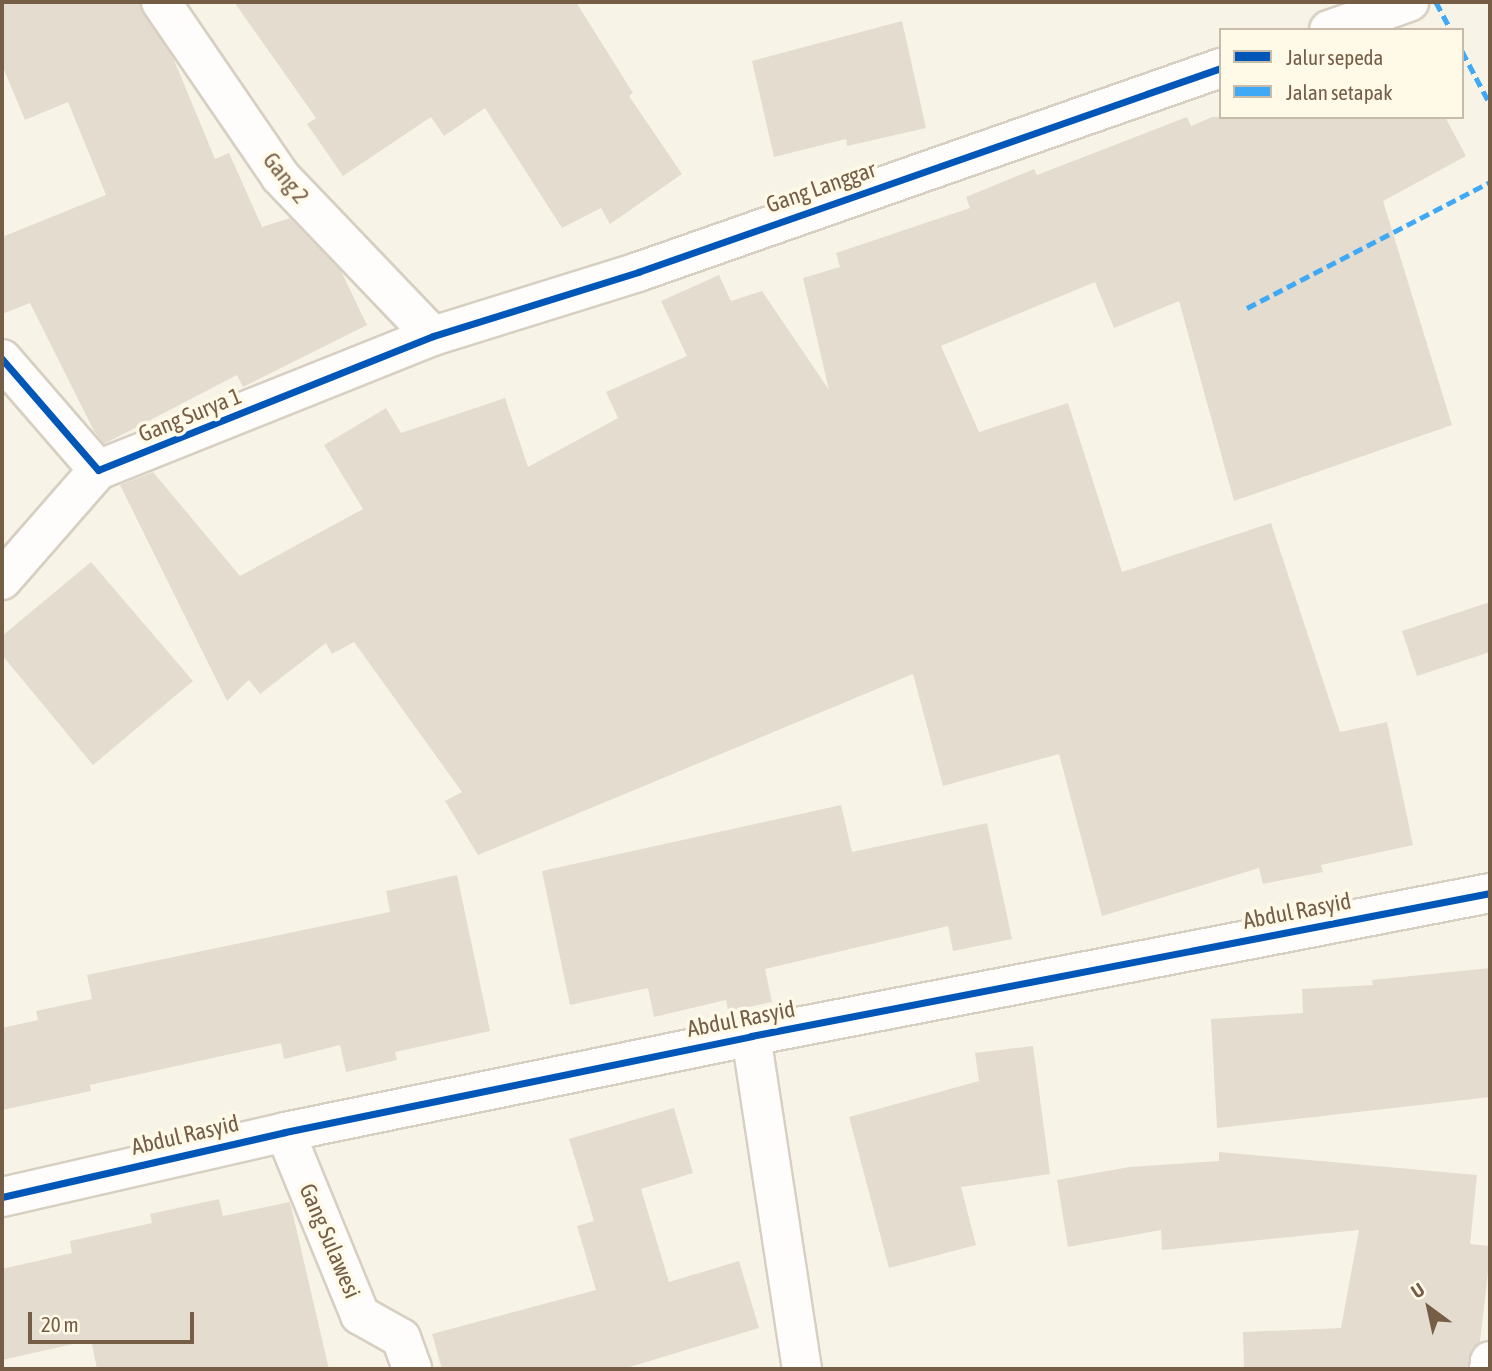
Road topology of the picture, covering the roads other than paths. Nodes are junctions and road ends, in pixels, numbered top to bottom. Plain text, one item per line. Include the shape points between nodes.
1 (161, 2) edge
2 (1409, 2) edge
3 (1335, 28) edge
4 (1219, 69) edge
5 (433, 336) junction
6 (2, 359) edge
7 (98, 470) junction
8 (2, 580) edge
9 (1490, 893) edge
10 (751, 1037) junction
11 (285, 1132) junction
12 (2, 1197) edge
13 (1490, 1361) edge
14 (412, 1369) edge
15 (803, 1369) edge
16 (1489, 1369) edge

1 - 5 street, Gang 2 via 280,176
2 - 3 street
4 - 5 street, Gang Langgar via 638,272
5 - 7 street, Gang Surya 1
6 - 7 street
7 - 8 street
9 - 10 street, Abdul Rasyid
10 - 11 street, Abdul Rasyid
10 - 15 street
11 - 12 street, Abdul Rasyid
11 - 14 street, Gang Sulawesi via 360,1315 401,1338
13 - 16 street

